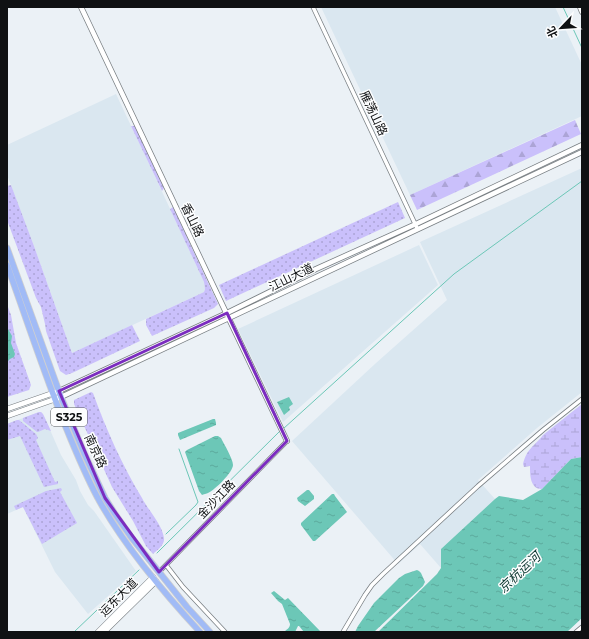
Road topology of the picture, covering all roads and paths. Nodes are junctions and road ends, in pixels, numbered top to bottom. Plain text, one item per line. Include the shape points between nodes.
1 (81, 7) edge
2 (313, 7) edge
3 (580, 7) edge
4 (582, 12) edge
5 (582, 145) edge
6 (582, 152) edge
7 (416, 226) junction
8 (7, 248) edge
9 (7, 265) edge
10 (227, 313) junction
11 (229, 318) junction
12 (52, 393) junction
13 (60, 394) junction
14 (55, 399) junction
15 (582, 399) edge
16 (7, 409) edge
17 (7, 416) edge
18 (288, 441) joint
19 (166, 564) junction
20 (159, 572) junction
21 (155, 579) junction
22 (582, 627) edge
23 (98, 632) edge
24 (104, 632) edge
25 (200, 632) edge
26 (210, 632) edge
27 (225, 632) edge
28 (343, 632) edge
29 (576, 632) edge

1 - 10 street, 香山路
2 - 7 street, 雁荡山路
3 - 4 street
5 - 7 street, 江山大道
6 - 7 street, 江山大道
7 - 10 street, 江山大道 via 316,269
7 - 11 street, 江山大道
8 - 13 main road, 南京路 / S325
9 - 12 main road, 南京路 / S325
10 - 11 street, 香山路
10 - 13 street, 江山大道
11 - 13 street, 江山大道
11 - 18 street, 香山路
12 - 13 main road, 江山大道
12 - 14 main road, 南京路 / S325
12 - 16 main road, 江山大道
13 - 14 main road, 江山大道
13 - 20 main road, 南京路 / S325 via 106,498 130,537
14 - 17 main road, 江山大道
14 - 21 main road, 南京路 / S325 via 99,500 125,541
15 - 28 street via 478,486 383,574 365,595
18 - 19 street, 金沙江路
19 - 20 street, 金沙江路
19 - 27 street via 183,587
20 - 26 main road, 南京路 / S325
21 - 23 main road, 运东大道
21 - 24 main road, 运东大道
21 - 25 main road, 南京路 / S325
22 - 29 street

